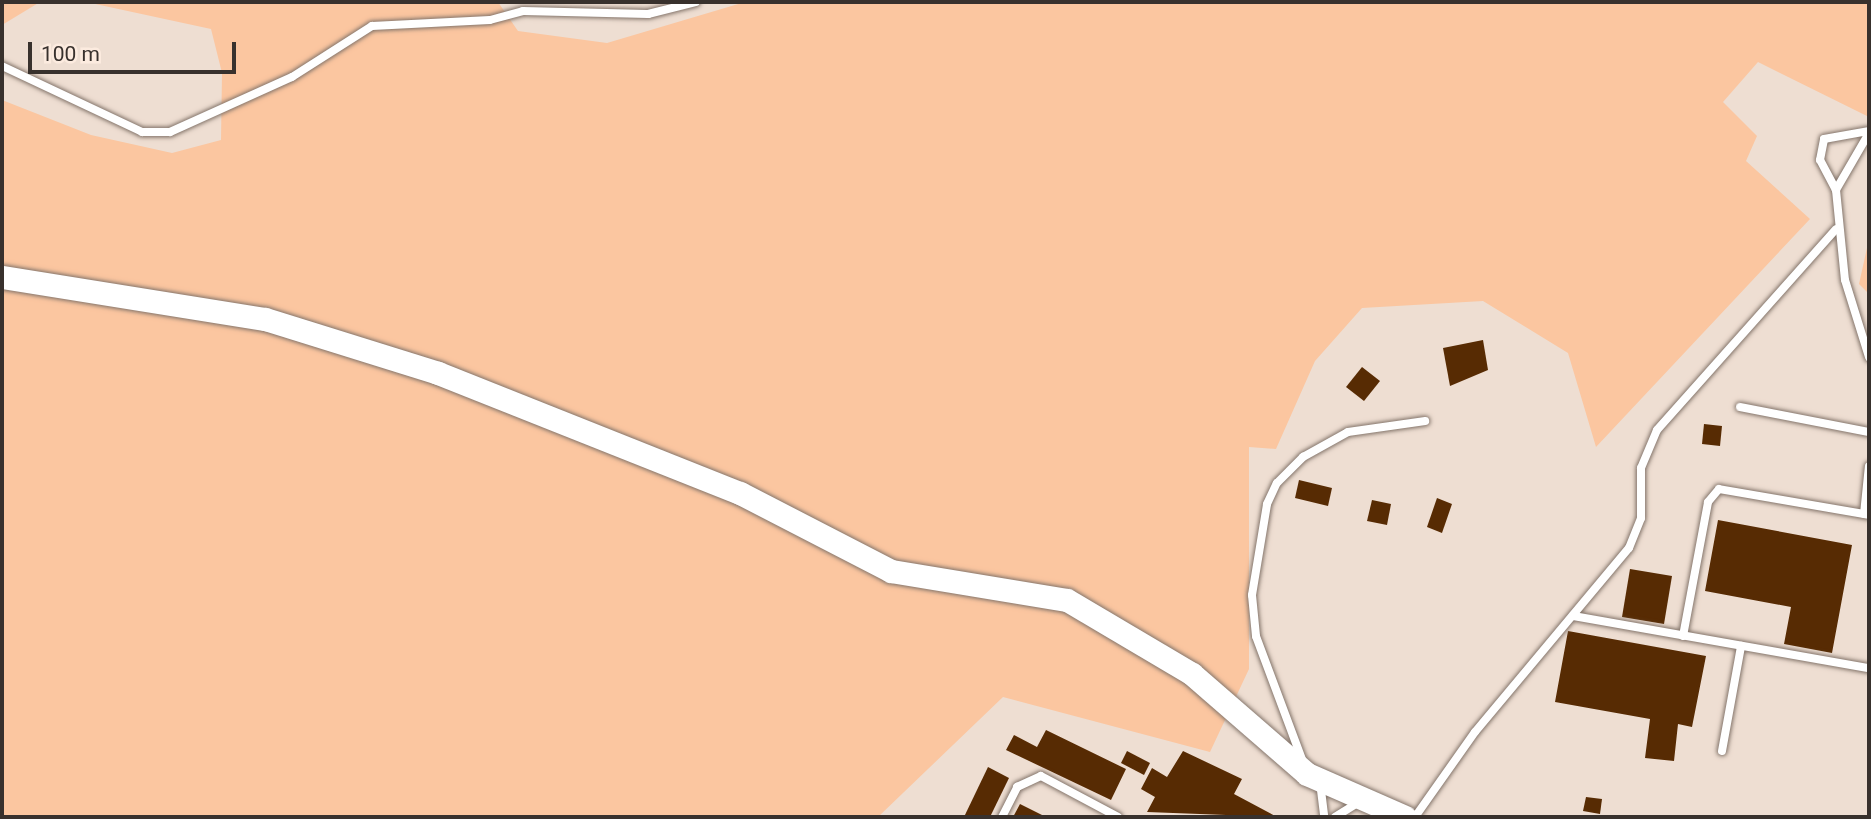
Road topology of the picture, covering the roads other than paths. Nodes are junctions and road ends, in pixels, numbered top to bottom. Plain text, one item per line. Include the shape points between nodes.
1 (696, 2) edge
2 (2, 66) edge
3 (1869, 132) edge
4 (1836, 190) junction
5 (1836, 229) junction
6 (2, 277) edge
7 (1869, 357) edge
8 (1740, 407) dead end
9 (1425, 421) dead end
10 (1869, 432) edge
11 (1869, 466) edge
12 (1866, 514) edge
13 (1573, 616) junction
14 (1683, 636) junction
15 (1741, 646) junction
16 (1869, 668) edge
17 (1722, 751) dead end
18 (1313, 778) junction
19 (1361, 801) junction
20 (1002, 817) edge
21 (1118, 817) edge
22 (1324, 817) edge
23 (1335, 817) edge
24 (1405, 817) edge
25 (1415, 817) edge

1 - 2 lane via 648,14 523,11 490,20 372,26 292,77 170,132 142,132
3 - 4 lane
3 - 4 lane via 1824,139 1820,160
4 - 5 lane
5 - 7 lane via 1855,327
5 - 13 lane via 1657,430 1641,468 1638,531
6 - 18 main road via 265,319 438,373 740,493 891,571 1067,600 1192,674
8 - 10 lane
9 - 18 lane via 1348,432 1303,457 1277,483 1267,504 1252,595 1256,636
11 - 12 lane
12 - 14 lane via 1719,489 1708,502
13 - 14 lane
13 - 25 lane via 1475,732
14 - 15 lane
15 - 16 lane
15 - 17 lane
18 - 19 main road
18 - 22 lane
19 - 23 lane
19 - 24 main road
20 - 21 lane via 1017,787 1041,776

